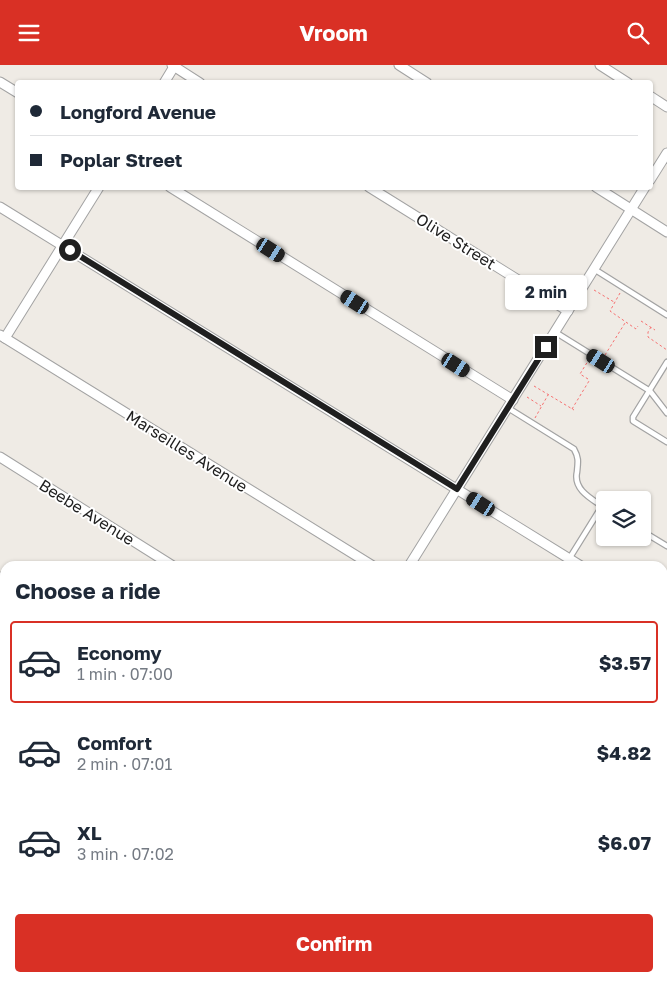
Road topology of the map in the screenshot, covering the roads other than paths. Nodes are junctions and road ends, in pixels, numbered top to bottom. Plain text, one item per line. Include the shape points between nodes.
1 (173, 65) edge
2 (399, 65) edge
3 (600, 65) edge
4 (166, 80) edge
5 (196, 80) edge
6 (422, 80) edge
7 (623, 80) edge
8 (0, 82) edge
9 (15, 91) edge
10 (653, 98) edge
11 (667, 107) edge
12 (667, 153) edge
13 (653, 175) edge
14 (97, 190) edge
15 (175, 190) edge
16 (374, 190) edge
17 (601, 190) edge
18 (643, 190) edge
19 (0, 207) edge
20 (632, 210) junction
21 (667, 231) edge
22 (63, 246) junction
23 (594, 269) junction
24 (568, 311) junction
25 (667, 315) edge
26 (555, 332) junction
27 (2, 337) edge
28 (667, 362) edge
29 (650, 391) junction
30 (513, 400) junction
31 (508, 409) junction
32 (667, 413) edge
33 (667, 442) edge
34 (0, 457) edge
35 (457, 489) junction
36 (596, 502) edge
37 (596, 518) edge
38 (651, 536) edge
39 (667, 546) edge
40 (569, 559) junction
41 (165, 561) edge
42 (365, 561) edge
43 (412, 561) edge
44 (572, 561) edge

1 - 4 street
1 - 5 street
2 - 6 street
3 - 7 street
8 - 9 street
10 - 11 street
12 - 13 street
14 - 22 street
15 - 30 street
16 - 24 street, Olive Street
17 - 20 street
18 - 20 street
19 - 22 street
20 - 21 street
20 - 23 street
22 - 27 street
22 - 35 street
23 - 24 street
23 - 25 lane
24 - 26 street
26 - 29 lane
26 - 30 street
27 - 42 street, Marseilles Avenue
28 - 29 lane
29 - 32 lane
29 - 33 lane via 633,421
30 - 31 street
31 - 35 street
31 - 36 lane via 574,449 579,464 576,479 584,494
34 - 41 street, Beebe Avenue
35 - 40 street
35 - 43 street
37 - 40 lane
38 - 39 lane
40 - 44 street

